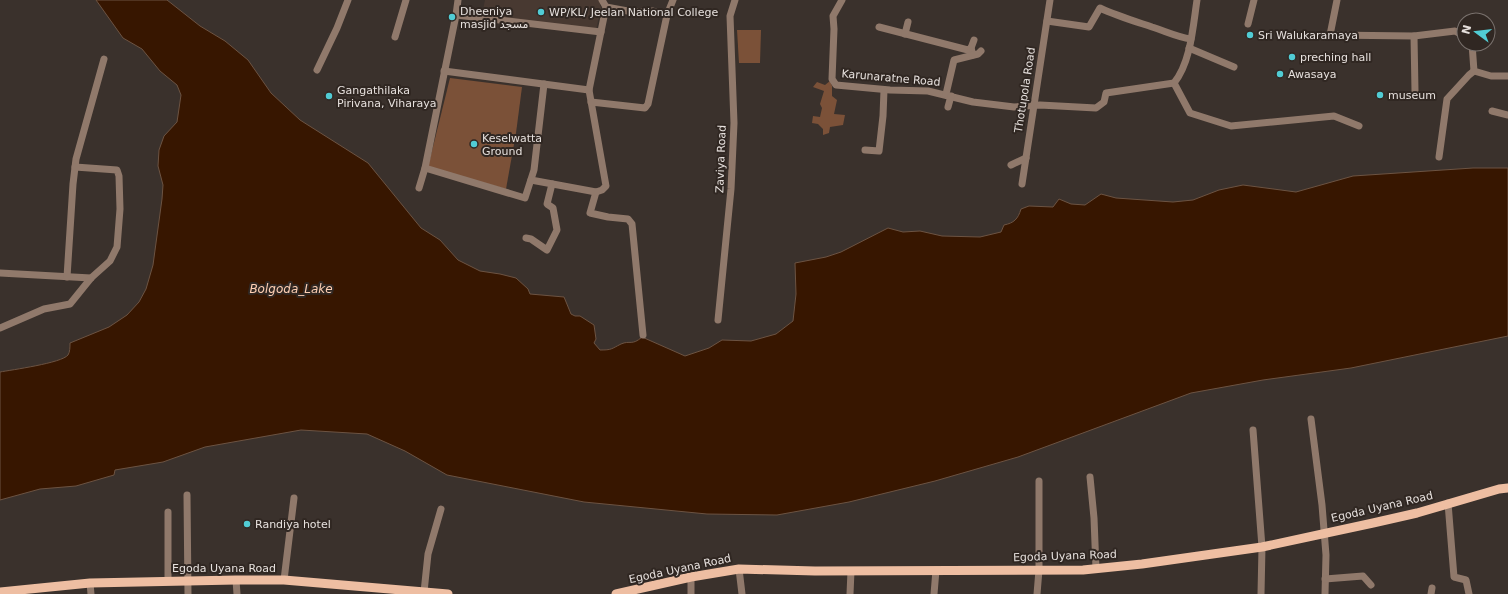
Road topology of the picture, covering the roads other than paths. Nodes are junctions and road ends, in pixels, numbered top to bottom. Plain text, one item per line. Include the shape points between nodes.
1 (348, 0) edge
2 (406, 0) edge
3 (458, 0) edge
4 (602, 0) edge
5 (673, 0) edge
6 (735, 0) edge
7 (842, 0) edge
8 (1050, 0) edge
9 (1197, 0) edge
10 (1254, 0) edge
11 (1337, 0) edge
12 (606, 7) junction
13 (456, 15) junction
14 (667, 15) junction
15 (1046, 21) junction
16 (908, 22) dead end
17 (1248, 24) dead end
18 (879, 27) dead end
19 (601, 32) junction
20 (1456, 32) edge
21 (905, 34) junction
22 (1414, 36) junction
23 (395, 37) dead end
24 (1191, 39) junction
25 (974, 40) dead end
26 (1189, 48) junction
27 (972, 52) junction
28 (981, 52) dead end
29 (1473, 52) edge
30 (104, 58) dead end
31 (1234, 68) dead end
32 (317, 70) dead end
33 (444, 71) junction
34 (1474, 71) junction
35 (1508, 76) edge
36 (1174, 83) junction
37 (544, 84) junction
38 (589, 90) junction
39 (884, 90) junction
40 (1415, 91) dead end
41 (948, 95) junction
42 (591, 102) junction
43 (1034, 106) junction
44 (948, 107) dead end
45 (1492, 111) dead end
46 (1508, 114) edge
47 (1360, 126) dead end
48 (865, 150) dead end
49 (1439, 157) dead end
50 (1026, 158) junction
51 (1012, 165) dead end
52 (75, 167) junction
53 (425, 168) junction
54 (531, 180) junction
55 (552, 184) junction
56 (1022, 184) dead end
57 (419, 188) dead end
58 (596, 192) junction
59 (526, 238) dead end
60 (0, 273) edge
61 (67, 276) junction
62 (91, 278) junction
63 (718, 320) dead end
64 (0, 328) edge
65 (642, 335) dead end
66 (1311, 419) dead end
67 (1253, 430) dead end
68 (1090, 477) dead end
69 (1039, 481) dead end
70 (1508, 488) edge
71 (187, 494) dead end
72 (294, 498) dead end
73 (1448, 504) junction
74 (441, 510) dead end
75 (168, 512) dead end
76 (1323, 533) junction
77 (1262, 547) junction
78 (739, 569) junction
79 (1096, 569) junction
80 (936, 570) junction
81 (1039, 570) junction
82 (851, 571) junction
83 (690, 577) junction
84 (1325, 579) junction
85 (168, 580) junction
86 (188, 580) junction
87 (236, 580) junction
88 (284, 580) junction
89 (90, 583) junction
90 (1372, 584) dead end
91 (0, 592) edge
92 (424, 592) junction
93 (91, 594) edge
94 (188, 594) edge
95 (237, 594) edge
96 (443, 594) edge
97 (448, 594) edge
98 (616, 594) edge
99 (691, 594) edge
100 (742, 594) edge
101 (850, 594) edge
102 (934, 594) edge
103 (1037, 594) edge
104 (1261, 594) edge
105 (1325, 594) edge
106 (1469, 594) edge

1 - 32 street
2 - 23 street
3 - 13 street
4 - 12 street
5 - 14 street
6 - 63 street, Zaviya Road via 730,16 734,123 731,189
7 - 39 street, Karunaratne Road via 833,16 832,79 836,85
8 - 15 street, Thotupola Road
9 - 24 street
10 - 17 street
11 - 22 street via 1330,35
12 - 14 street via 633,12 653,11
12 - 19 street
13 - 19 street
13 - 33 street
14 - 42 street via 645,108
15 - 24 street via 1089,27 1100,8 1130,21
15 - 43 street, Thotupola Road
16 - 21 street
18 - 21 street
19 - 38 street
20 - 22 street
21 - 27 street
22 - 40 street
24 - 26 street
25 - 27 street
26 - 31 street
26 - 36 street via 1180,75
27 - 28 street
27 - 41 street via 954,60
29 - 34 street
30 - 52 street
33 - 37 street
33 - 53 street
34 - 35 street via 1491,76
34 - 49 street via 1447,99
36 - 43 street, Karunaratne Road via 1106,93 1104,102 1096,108
36 - 47 street via 1190,113 1231,126 1334,116
37 - 38 street
37 - 54 street
38 - 42 street
39 - 41 street, Karunaratne Road via 928,91
39 - 48 street via 879,151
41 - 43 street, Karunaratne Road via 987,103
41 - 44 street
42 - 58 street via 606,186
43 - 50 street, Thotupola Road
45 - 46 street
50 - 51 street
50 - 56 street, Thotupola Road
52 - 61 street
52 - 62 street via 118,170 119,176 117,247 110,261
53 - 54 street via 525,198
53 - 57 street
54 - 55 street
55 - 58 street
55 - 59 street via 547,204 553,208 557,230 547,250
58 - 65 street via 590,213 628,219 632,224
60 - 61 street
61 - 62 street
62 - 64 street via 70,304 44,309
66 - 76 street
67 - 77 street
68 - 79 street
69 - 81 street
70 - 73 main road, Egoda Uyana Road
71 - 86 street
72 - 88 street
73 - 76 main road, Egoda Uyana Road
73 - 106 street via 1454,577 1466,580
74 - 92 street via 428,554
75 - 85 street
76 - 77 main road, Egoda Uyana Road
76 - 84 street via 1326,554
77 - 79 main road, Egoda Uyana Road
77 - 104 street
78 - 82 main road, Egoda Uyana Road
78 - 83 main road, Egoda Uyana Road
78 - 100 street
79 - 81 main road, Egoda Uyana Road
80 - 81 main road, Egoda Uyana Road
80 - 82 main road, Egoda Uyana Road
80 - 102 street
81 - 103 street
82 - 101 street
83 - 98 main road, Egoda Uyana Road
83 - 99 street
84 - 90 street via 1363,576
84 - 105 street
85 - 86 main road, Egoda Uyana Road
85 - 89 main road, Egoda Uyana Road
86 - 87 main road, Egoda Uyana Road
86 - 94 street
87 - 88 main road, Egoda Uyana Road
87 - 95 street
88 - 92 main road, Egoda Uyana Road
89 - 91 main road, Egoda Uyana Road
89 - 93 street
92 - 96 main road, Egoda Uyana Road
96 - 97 main road, Egoda Uyana Road

